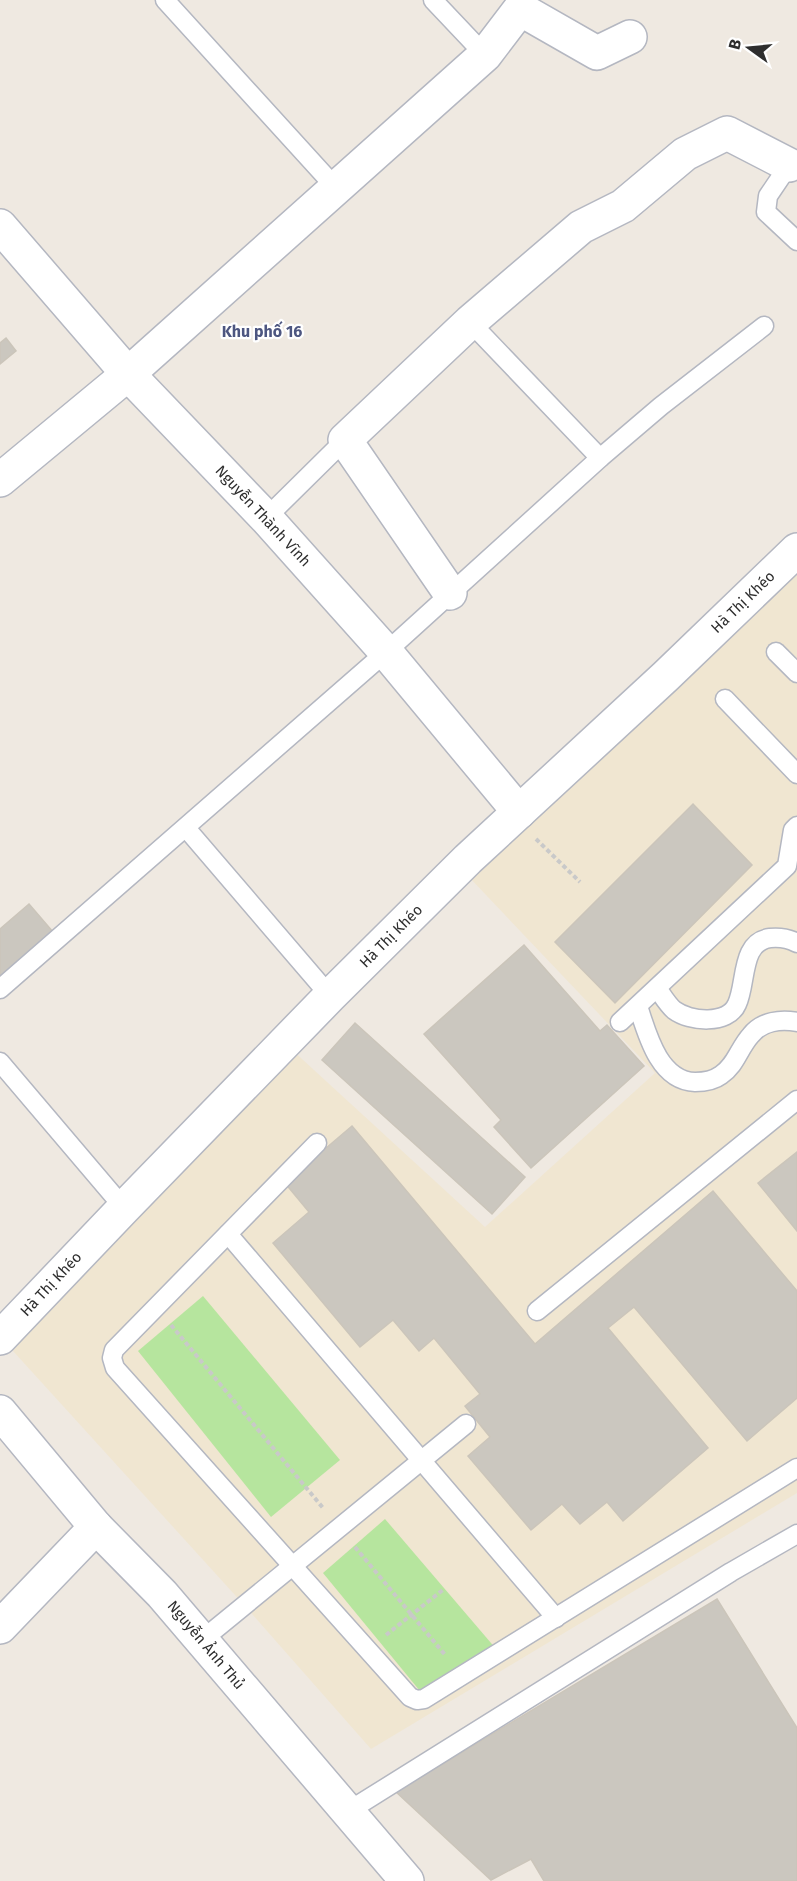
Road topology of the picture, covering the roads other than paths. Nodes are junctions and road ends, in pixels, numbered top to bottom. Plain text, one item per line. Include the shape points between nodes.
1 (165, 0) edge
2 (433, 0) edge
3 (630, 37) dead end
4 (485, 55) junction
5 (793, 159) edge
6 (336, 188) junction
7 (0, 226) edge
8 (797, 241) edge
9 (470, 322) junction
10 (764, 326) dead end
11 (128, 374) junction
12 (345, 440) junction
13 (600, 458) junction
14 (0, 480) edge
15 (266, 518) junction
16 (797, 550) edge
17 (450, 593) junction
18 (386, 652) junction
19 (776, 652) dead end
20 (797, 673) edge
21 (725, 699) dead end
22 (797, 774) edge
23 (516, 815) junction
24 (797, 826) edge
25 (186, 828) junction
26 (792, 872) edge
27 (797, 943) edge
28 (657, 988) junction
29 (0, 989) edge
30 (330, 996) junction
31 (638, 1006) junction
32 (620, 1022) dead end
33 (797, 1022) edge
34 (0, 1062) edge
35 (797, 1100) edge
36 (317, 1143) dead end
37 (124, 1208) junction
38 (228, 1234) junction
39 (537, 1311) dead end
40 (0, 1338) edge
41 (0, 1412) edge
42 (466, 1424) dead end
43 (422, 1460) junction
44 (797, 1468) edge
45 (96, 1527) junction
46 (797, 1534) edge
47 (293, 1566) junction
48 (556, 1618) junction
49 (0, 1627) edge
50 (202, 1640) junction
51 (347, 1812) junction
52 (407, 1881) edge

1 - 6 lane
2 - 4 lane
3 - 4 street via 597,53 520,9
4 - 6 street
5 - 8 lane via 768,196 766,212
5 - 9 street via 727,134 685,154 623,206 581,227
6 - 11 street
7 - 11 street, Nguyễn Thành Vĩnh
9 - 12 street
9 - 13 lane
10 - 13 lane
11 - 14 street
11 - 15 street, Nguyễn Thành Vĩnh
12 - 15 lane
12 - 17 street
13 - 17 lane
15 - 18 street, Nguyễn Thành Vĩnh
16 - 23 street, Hà Thị Khéo
17 - 18 lane
18 - 23 street, Nguyễn Thành Vĩnh
18 - 25 lane
19 - 20 lane
21 - 22 lane
23 - 30 street, Hà Thị Khéo
24 - 26 lane via 793,830
25 - 29 lane
25 - 30 lane
26 - 28 lane
27 - 28 lane via 776,937 754,945 736,1007 710,1020 675,1011
28 - 31 lane
30 - 37 street, Hà Thị Khéo
31 - 32 lane
31 - 33 lane via 659,1058 670,1072 687,1082 705,1082 720,1076 731,1067 751,1035 764,1025 782,1020
34 - 37 lane
35 - 39 lane
36 - 38 lane
37 - 40 street, Hà Thị Khéo
38 - 43 lane
38 - 47 lane via 114,1350 112,1358 115,1368
41 - 45 street, Nguyễn Ảnh Thủ
42 - 43 lane
43 - 47 lane
43 - 48 lane
44 - 48 lane
45 - 49 street
45 - 50 street, Nguyễn Ảnh Thủ
46 - 51 lane
47 - 48 lane via 410,1697 417,1700
47 - 50 lane
50 - 51 street, Nguyễn Ảnh Thủ
51 - 52 street, Nguyễn Ảnh Thủ

